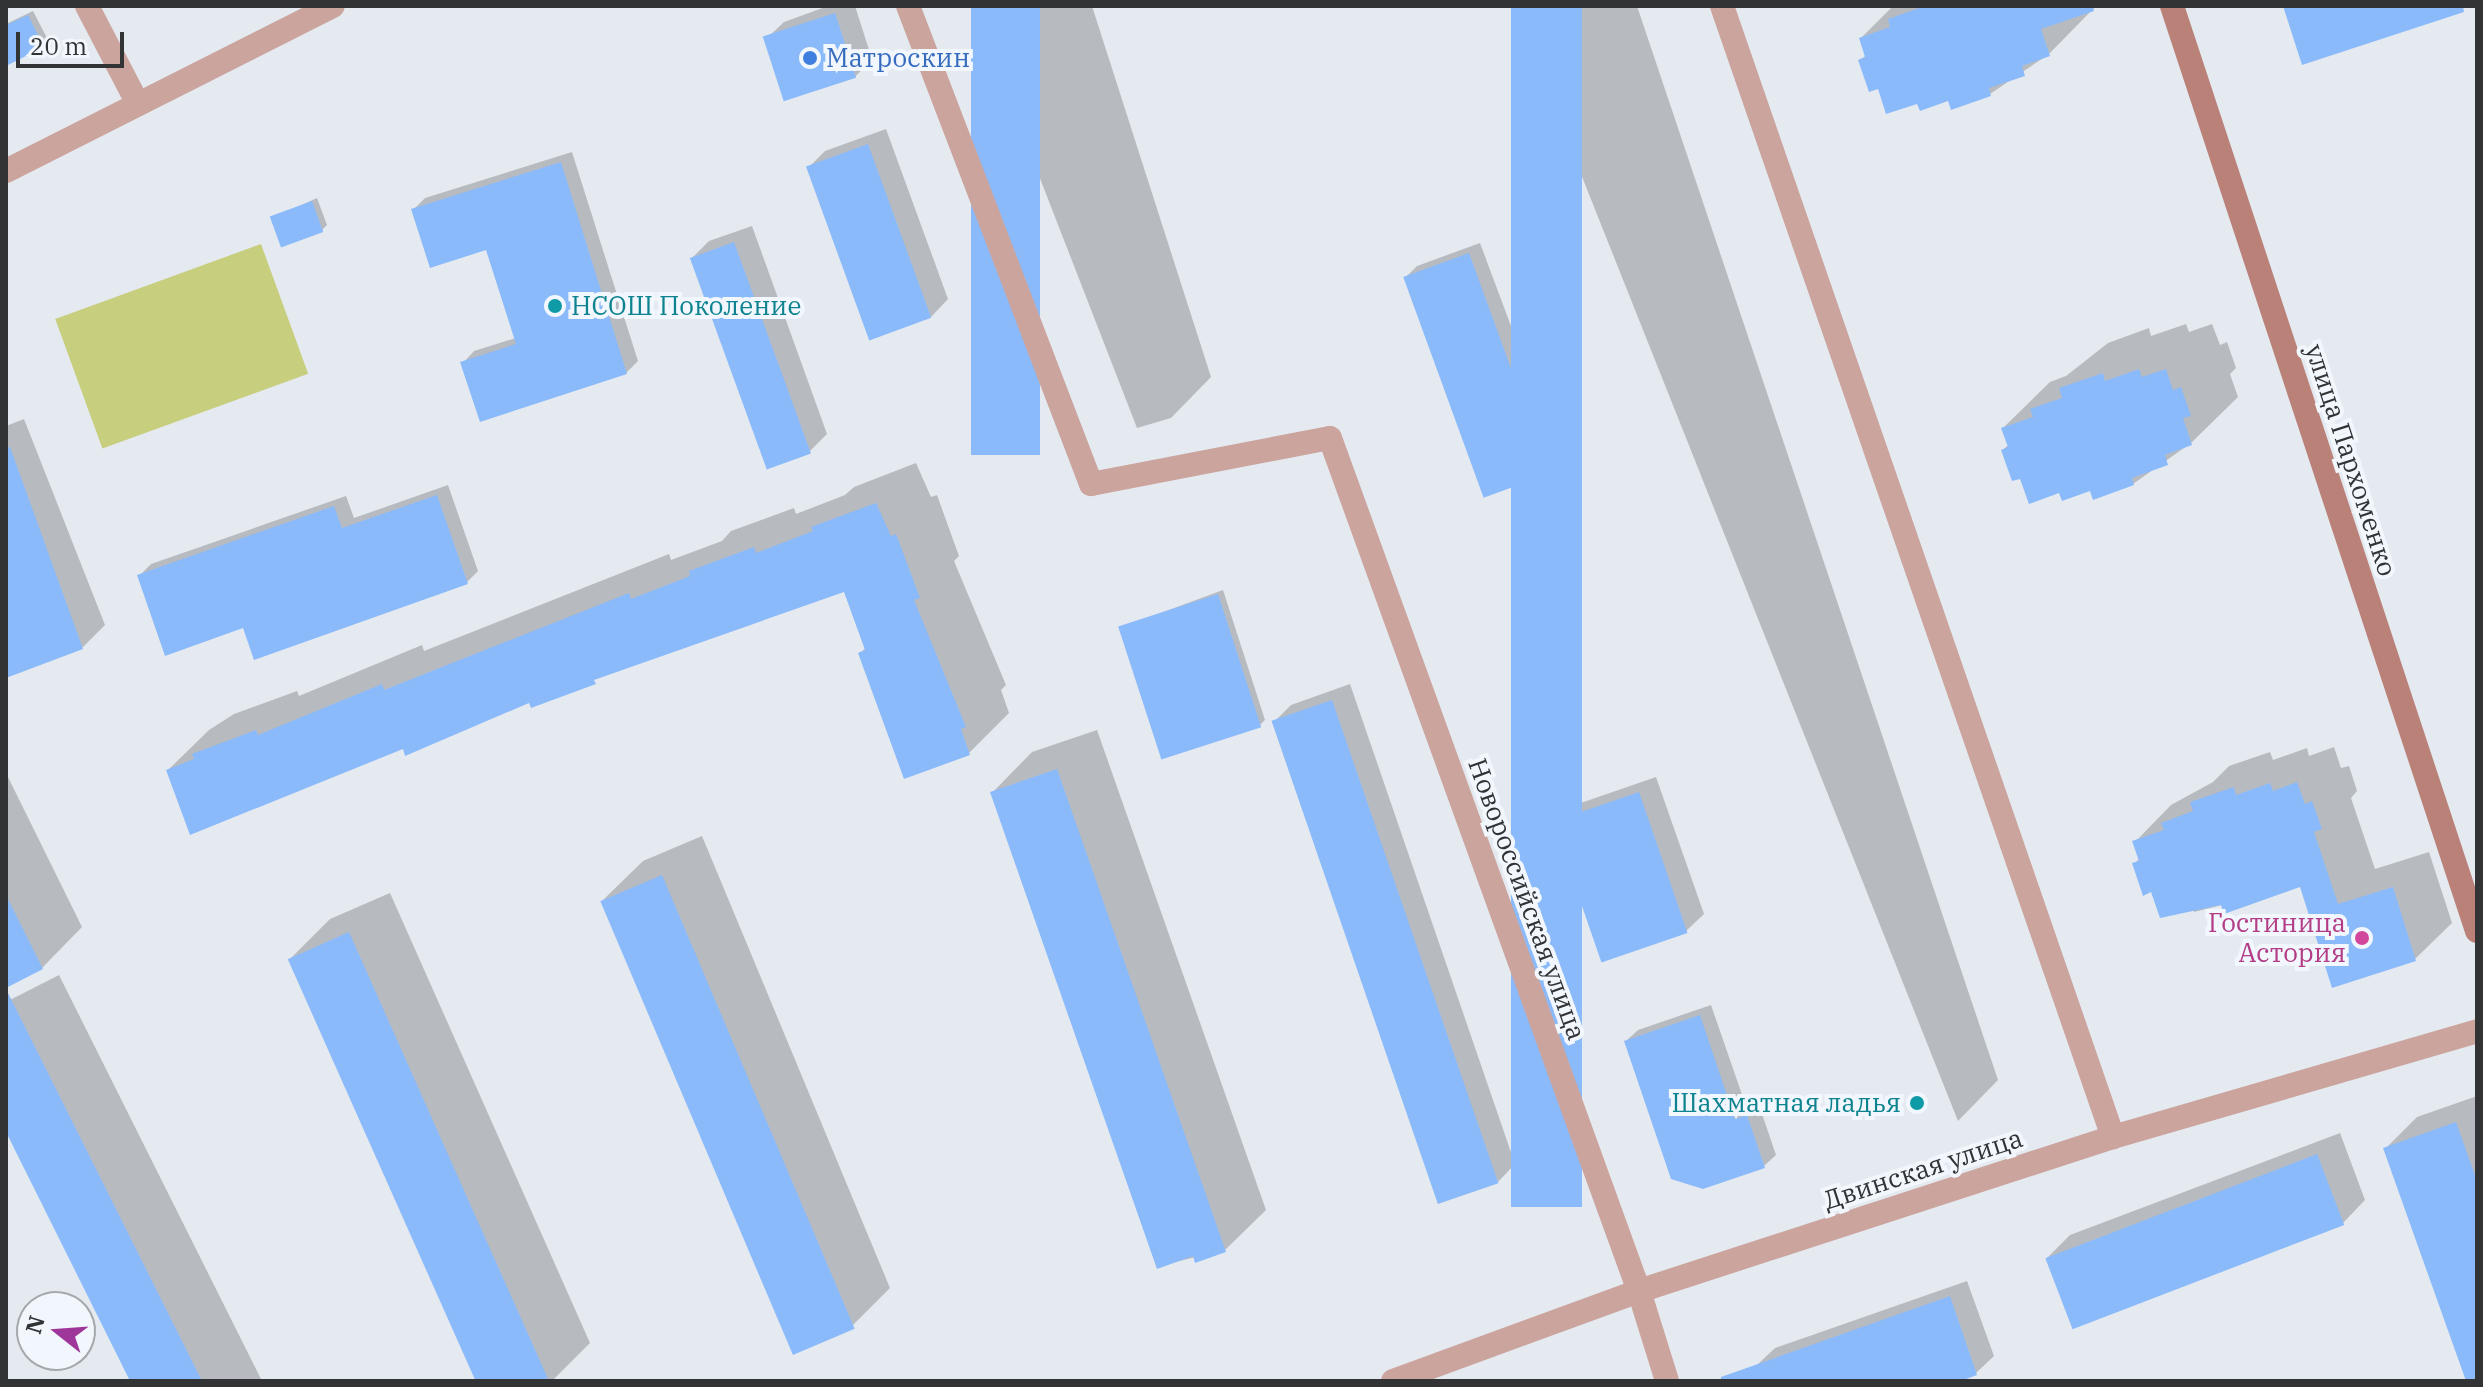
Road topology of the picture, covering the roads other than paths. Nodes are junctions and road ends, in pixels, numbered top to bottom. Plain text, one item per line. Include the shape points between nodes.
1 (87, 6) edge
2 (333, 6) edge
3 (908, 6) edge
4 (1722, 6) edge
5 (2172, 6) edge
6 (137, 102) junction
7 (6, 171) edge
8 (2477, 931) edge
9 (2477, 1031) edge
10 (2113, 1137) junction
11 (1639, 1291) junction
12 (1393, 1381) edge
13 (1667, 1381) edge

1 - 6 street
2 - 6 street
3 - 11 street, Новороссийская улица via 1091,484 1330,438
4 - 10 street
5 - 8 street, улица Пархоменко
6 - 7 street
9 - 10 street, Двинская улица
10 - 11 street, Двинская улица
11 - 12 street, Двинская улица
11 - 13 street, Новороссийская улица

